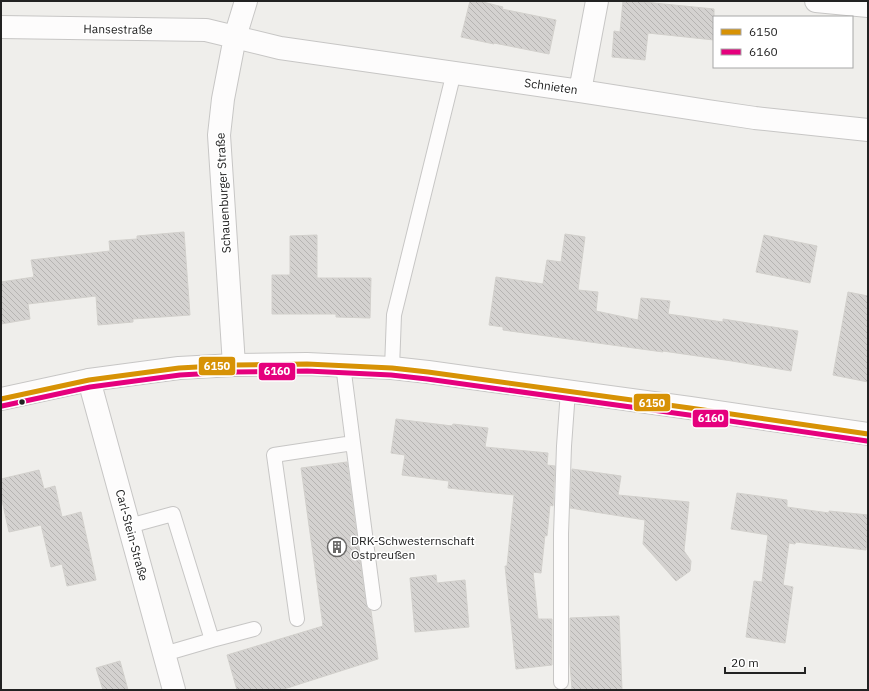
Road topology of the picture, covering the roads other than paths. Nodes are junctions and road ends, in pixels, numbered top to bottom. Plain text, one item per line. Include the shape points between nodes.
1 (246, 1) edge
2 (597, 1) edge
3 (816, 1) edge
4 (868, 6) edge
5 (1, 27) edge
6 (235, 37) junction
7 (454, 72) junction
8 (580, 90) junction
9 (868, 130) edge
10 (234, 365) junction
11 (343, 365) junction
12 (392, 368) junction
13 (90, 380) junction
14 (568, 391) junction
15 (1, 399) edge
16 (868, 434) edge
17 (354, 443) junction
18 (129, 526) junction
19 (374, 603) dead end
20 (297, 619) dead end
21 (254, 629) dead end
22 (212, 640) junction
23 (164, 654) junction
24 (561, 682) dead end
25 (174, 690) edge

1 - 6 street, Schauenburger Straße
2 - 8 street
3 - 4 street
5 - 6 street, Hansestraße via 206,30
6 - 7 street, Schnieten via 280,48
6 - 10 street, Schauenburger Straße via 219,135
7 - 8 street, Schnieten
7 - 12 lane via 394,315
8 - 9 street, Schnieten via 755,118
10 - 11 street
10 - 13 street via 179,368
11 - 12 street
11 - 17 lane
12 - 14 street
13 - 15 street
13 - 18 street, Carl-Stein-Straße
14 - 16 street
14 - 24 lane via 561,534
17 - 19 lane
17 - 20 lane via 274,454
18 - 22 lane via 173,514
18 - 23 street, Carl-Stein-Straße
21 - 22 lane
22 - 23 lane
23 - 25 street, Carl-Stein-Straße

